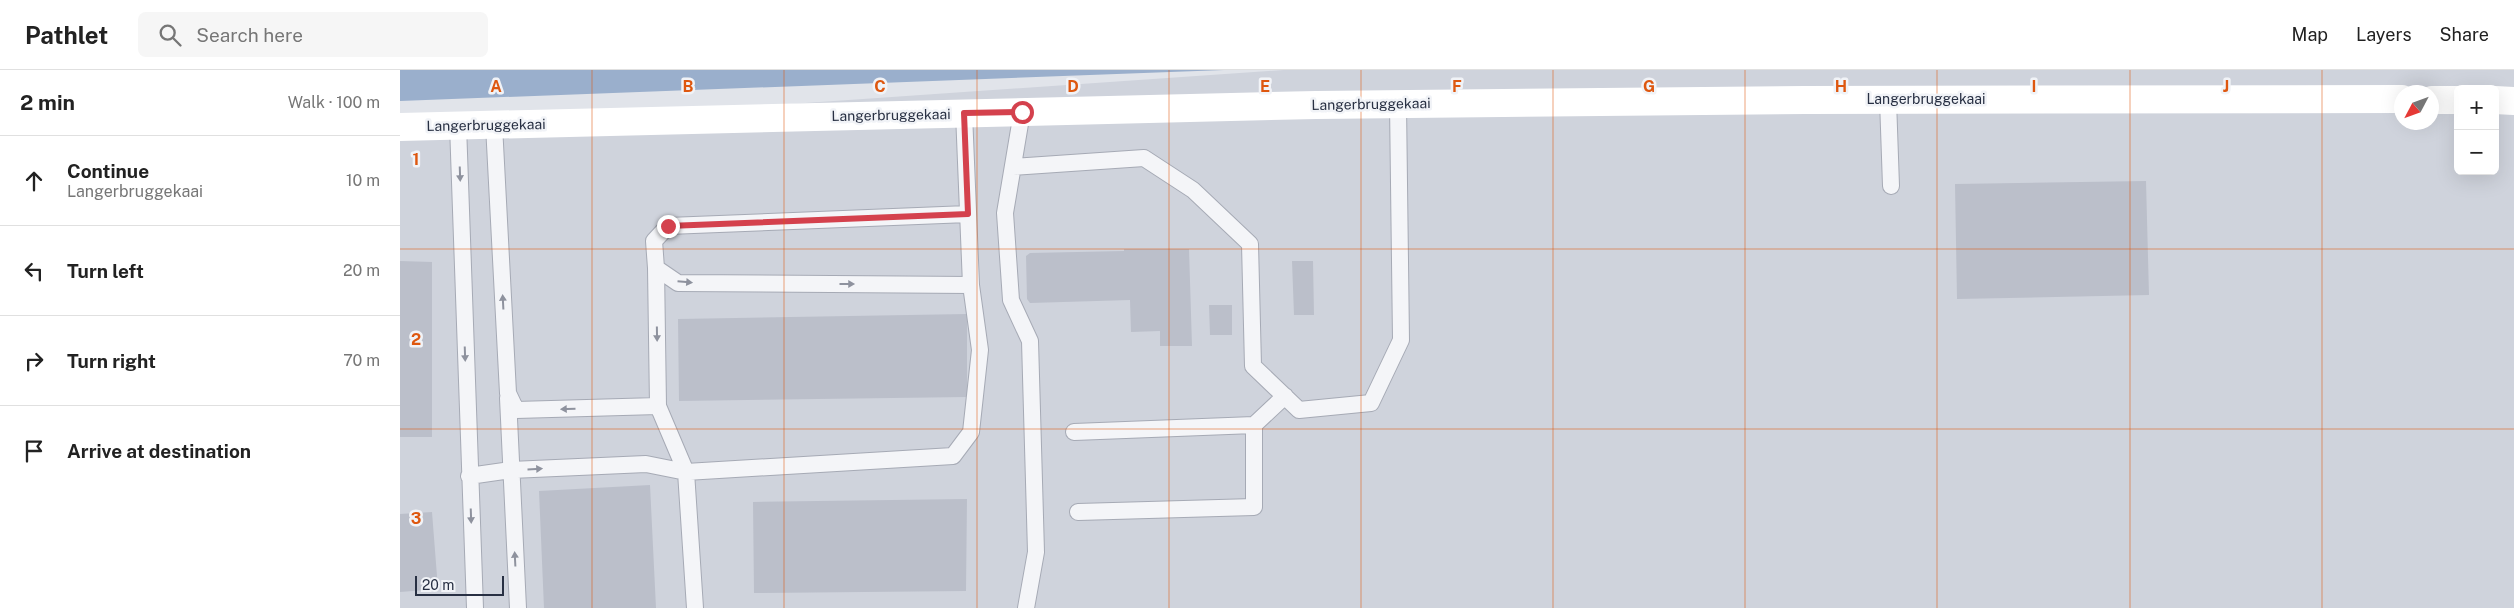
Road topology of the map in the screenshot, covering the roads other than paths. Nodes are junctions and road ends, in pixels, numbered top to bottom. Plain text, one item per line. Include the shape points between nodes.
1 (2394, 99) edge
2 (1888, 100) junction
3 (2439, 100) edge
4 (2454, 100) edge
5 (2499, 100) edge
6 (2514, 100) edge
7 (1398, 104) junction
8 (1022, 112) junction
9 (964, 113) junction
10 (458, 125) junction
11 (494, 125) junction
12 (400, 127) edge
13 (1013, 167) junction
14 (1891, 186) dead end
15 (968, 214) junction
16 (656, 268) junction
17 (971, 285) junction
18 (508, 393) junction
19 (1285, 396) junction
20 (658, 406) junction
21 (1254, 425) junction
22 (1074, 432) dead end
23 (511, 470) junction
24 (686, 472) junction
25 (469, 476) junction
26 (1078, 512) dead end
27 (475, 608) edge
28 (518, 608) edge
29 (695, 608) edge
30 (1026, 608) edge

1 - 2 main road, Langerbruggekaai
2 - 7 main road, Langerbruggekaai
2 - 14 lane
3 - 4 main road
5 - 6 main road
7 - 8 main road, Langerbruggekaai
7 - 19 lane via 1401,340 1371,403 1299,410
8 - 9 main road, Langerbruggekaai
8 - 13 lane
9 - 11 main road, Langerbruggekaai
9 - 15 lane
10 - 11 main road, Langerbruggekaai
10 - 12 main road, Langerbruggekaai
10 -> 25 lane
18 -> 11 lane
13 - 19 lane via 1144,158 1193,190 1250,244 1253,366
13 - 30 lane via 1005,213 1011,300 1030,341 1036,552
15 - 16 lane via 668,226 654,241
15 - 17 lane
16 -> 17 lane via 678,283
16 -> 20 lane
17 - 24 lane via 980,350 971,432 953,456
20 -> 18 lane via 516,410
18 - 23 lane
19 - 21 lane
20 - 24 lane
21 - 22 lane
21 - 26 lane via 1254,507
23 -> 24 lane via 646,464
23 - 25 lane
28 -> 23 lane
24 - 29 lane
25 -> 27 lane

